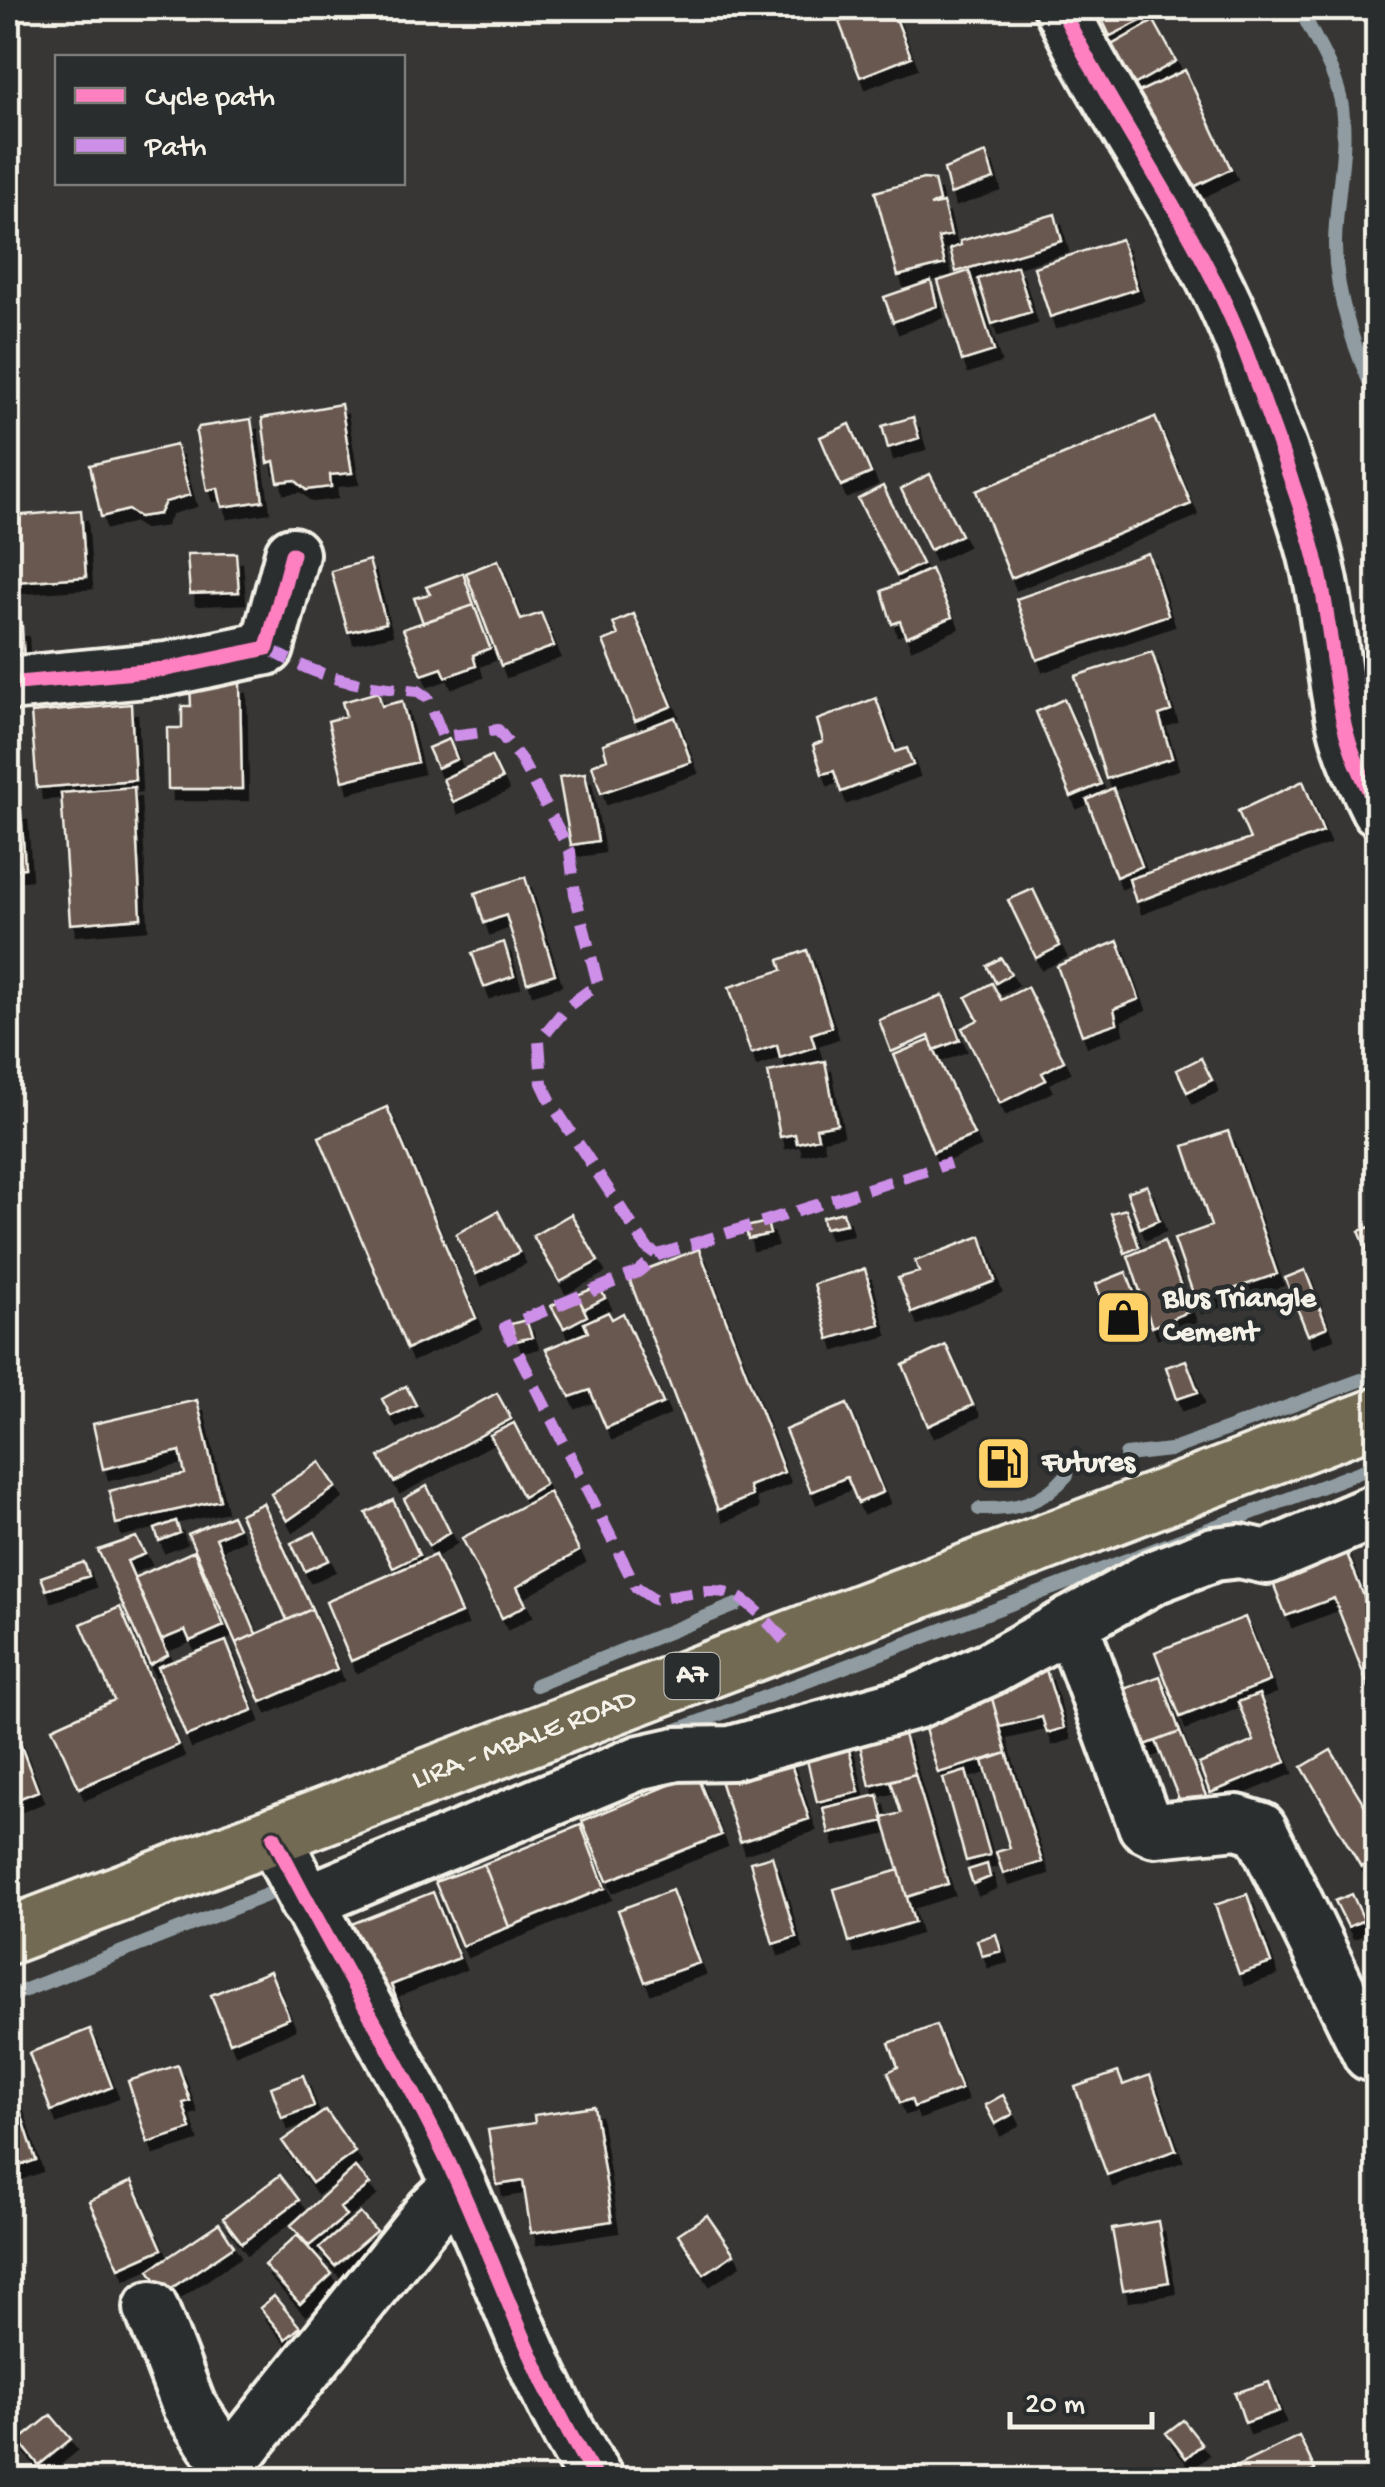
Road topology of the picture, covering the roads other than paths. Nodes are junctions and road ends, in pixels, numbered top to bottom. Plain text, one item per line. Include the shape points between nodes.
1 (1061, 8) edge
2 (292, 554) dead end
3 (8, 684) edge
4 (1378, 809) edge
5 (1378, 1416) edge
6 (1378, 1510) edge
7 (1071, 1623) junction
8 (274, 1837) junction
9 (306, 1902) junction
10 (8, 1936) edge
11 (1370, 2054) dead end
12 (459, 2186) junction
13 (152, 2308) dead end
14 (597, 2480) edge

1 - 4 street via 1218,286 1254,374 1312,543 1344,726
2 - 3 street via 267,648 168,669
5 - 8 main road, LIRA - MBALE ROAD / A7
6 - 7 street via 1266,1557 1214,1554 1154,1577
7 - 9 street via 915,1702 731,1753 640,1762
7 - 11 street via 1145,1824 1156,1830 1237,1822 1260,1828
8 - 9 street
8 - 10 main road, LIRA - MBALE ROAD / A7
9 - 12 street
12 - 13 street via 239,2452 214,2444 189,2406
12 - 14 street via 530,2359

